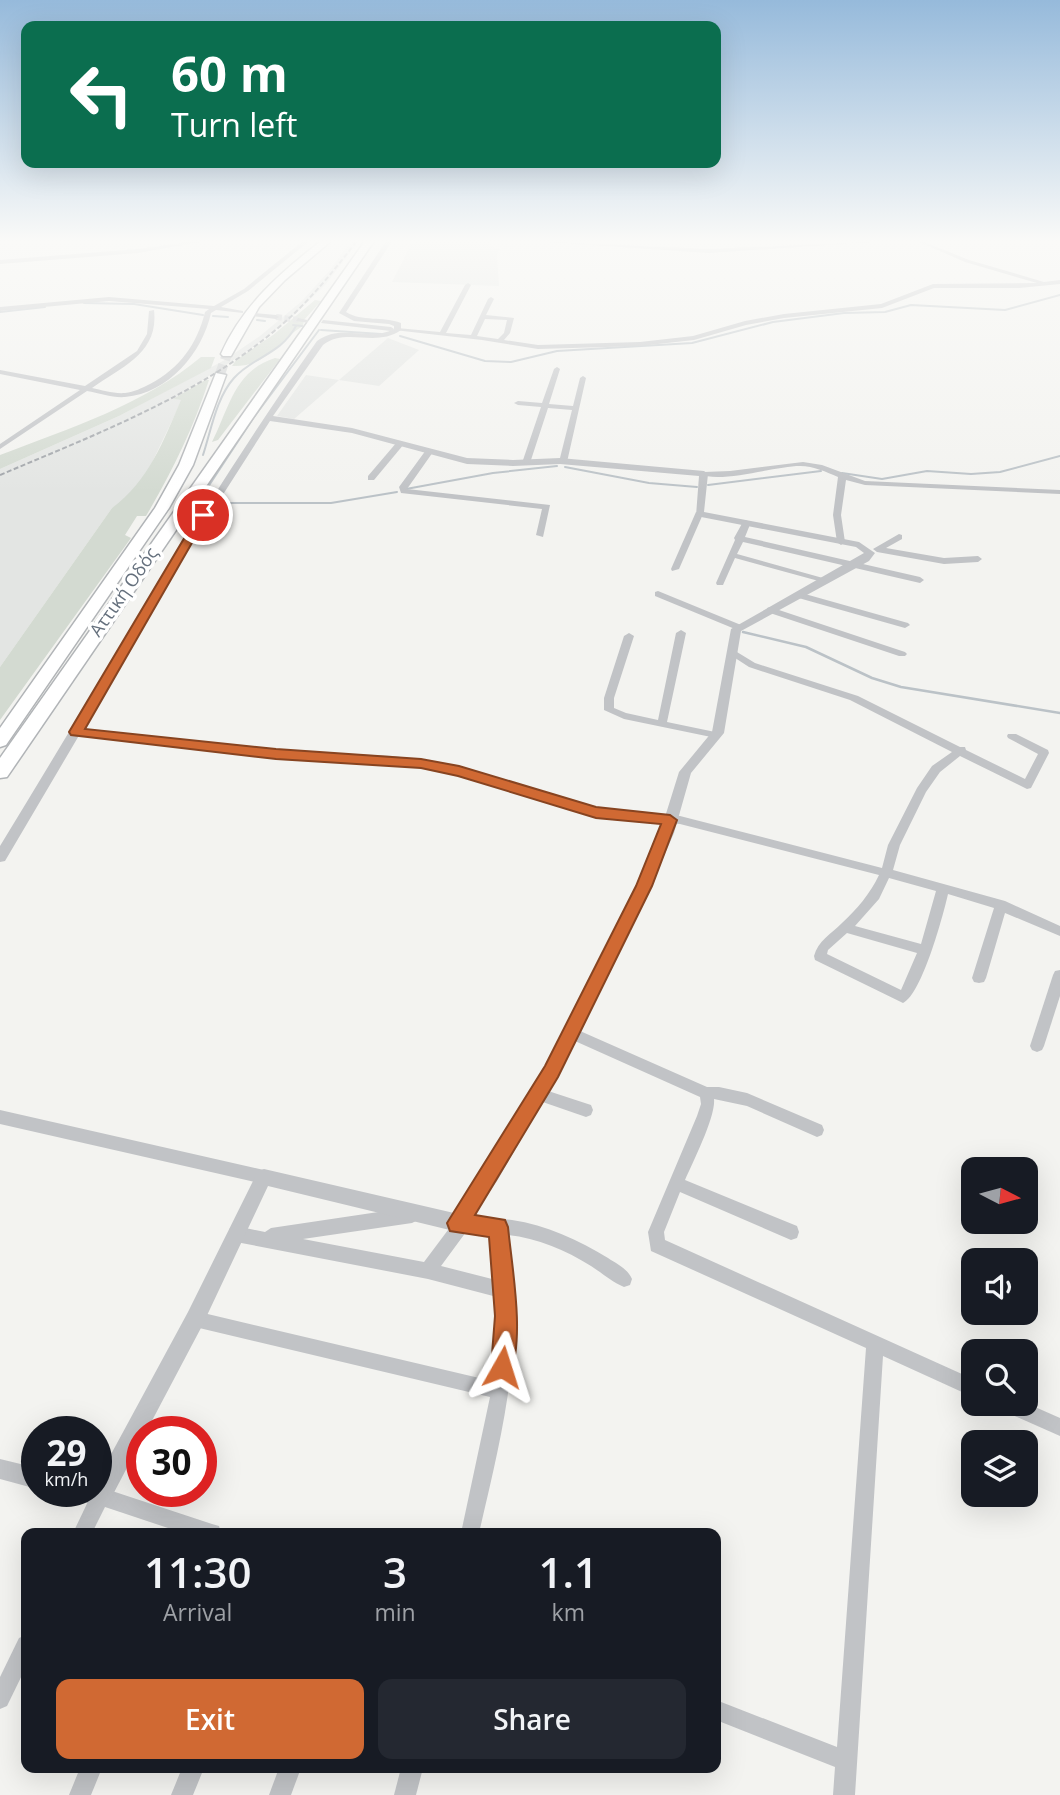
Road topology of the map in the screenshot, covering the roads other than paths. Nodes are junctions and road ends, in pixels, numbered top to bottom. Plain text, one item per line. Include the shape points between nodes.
1 (151, 325) edge
2 (205, 325) edge
3 (241, 325) edge
4 (313, 325) edge
5 (351, 325) edge
6 (393, 325) edge
7 (447, 325) edge
8 (479, 325) edge
9 (509, 325) edge
10 (741, 325) edge
11 (394, 329) junction
12 (442, 334) junction
13 (473, 337) junction
14 (499, 342) junction
15 (227, 354) tunnel mouth
16 (557, 369) dead end
17 (0, 372) edge
18 (220, 375) tunnel mouth
19 (583, 378) dead end
20 (91, 388) junction
21 (518, 403) dead end
22 (543, 405) junction
23 (576, 408) junction
24 (270, 418) junction
25 (400, 444) junction
26 (0, 447) edge
27 (429, 452) junction
28 (563, 462) junction
29 (526, 463) junction
30 (704, 474) junction
31 (842, 477) junction
32 (371, 478) dead end
33 (1060, 492) edge
34 (699, 514) junction
35 (745, 518) junction
36 (540, 535) dead end
37 (900, 537) dead end
38 (738, 538) junction
39 (841, 542) junction
40 (874, 550) junction
41 (732, 555) junction
42 (978, 559) dead end
43 (855, 565) junction
44 (675, 569) dead end
45 (826, 580) junction
46 (920, 580) dead end
47 (720, 583) dead end
48 (658, 594) dead end
49 (798, 595) junction
50 (770, 610) junction
51 (905, 625) dead end
52 (738, 627) junction
53 (681, 633) dead end
54 (629, 636) dead end
55 (732, 652) junction
56 (902, 654) dead end
57 (662, 723) junction
58 (76, 732) junction
59 (716, 735) junction
60 (1012, 736) dead end
61 (0, 741) edge
62 (961, 750) junction
63 (0, 772) edge
64 (670, 820) junction
65 (0, 857) edge
66 (883, 879) junction
67 (943, 888) junction
68 (1001, 904) junction
69 (845, 928) junction
70 (1060, 931) edge
71 (923, 950) junction
72 (1060, 975) edge
73 (979, 978) dead end
74 (571, 1033) junction
75 (1037, 1046) dead end
76 (706, 1093) junction
77 (539, 1094) junction
78 (586, 1110) dead end
79 (0, 1117) edge
80 (817, 1130) dead end
81 (264, 1177) junction
82 (676, 1182) junction
83 (420, 1214) junction
84 (460, 1224) junction
85 (498, 1227) junction
86 (790, 1232) dead end
87 (236, 1234) junction
88 (258, 1238) junction
89 (428, 1271) junction
90 (624, 1279) dead end
91 (504, 1290) junction
92 (195, 1319) junction
93 (875, 1343) junction
94 (961, 1382) edge
95 (499, 1391) junction
96 (1035, 1416) edge
97 (1060, 1427) edge
98 (112, 1457) edge
99 (0, 1469) edge
100 (21, 1475) edge
101 (112, 1502) edge
102 (87, 1507) edge
103 (83, 1528) edge
104 (183, 1528) edge
105 (471, 1528) edge
106 (21, 1656) edge
107 (0, 1699) edge
108 (721, 1712) edge
109 (846, 1760) junction
110 (89, 1773) edge
111 (191, 1773) edge
112 (288, 1773) edge
113 (411, 1773) edge
114 (80, 1795) edge
115 (182, 1795) edge
116 (280, 1795) edge
117 (405, 1795) edge
118 (844, 1795) edge

1 - 20 street via 140,352
2 - 20 street via 191,357 169,376 130,396
3 - 15 highway
4 - 63 highway, Αττική Οδός
5 - 11 street
6 - 11 street
7 - 12 street
8 - 13 street
9 - 14 street
10 - 14 street via 678,340 547,347
11 - 12 street
11 - 24 street via 389,335 337,334 323,339
12 - 13 street
13 - 14 street
16 - 22 street
17 - 20 street
18 - 61 highway, Αττική Οδός via 197,442 168,498
19 - 23 street
20 - 26 street
21 - 22 street
22 - 23 street
22 - 29 street
23 - 28 street
24 - 25 street
24 - 58 street via 190,536
25 - 27 street
25 - 32 street
27 - 29 street via 467,461
27 - 36 street via 404,491 547,507
28 - 29 street
28 - 30 street
30 - 31 street via 729,475 801,464 820,466
30 - 34 street
31 - 33 street via 877,484
31 - 39 street
34 - 35 street
34 - 44 street
35 - 38 street
35 - 39 street
37 - 40 street
38 - 41 street
38 - 43 street
39 - 40 street
40 - 42 street via 944,561
40 - 43 street
41 - 45 street
41 - 47 street
43 - 45 street
43 - 46 street
45 - 49 street
48 - 52 street
49 - 50 street
49 - 51 street
50 - 52 street
50 - 56 street
52 - 55 street
53 - 57 street
54 - 57 street via 609,710
55 - 59 street
55 - 62 street via 752,666 854,698
57 - 59 street
58 - 64 street via 421,764 596,812
58 - 65 street
59 - 64 street via 685,772
60 - 62 street via 1044,753 1027,785
62 - 66 street via 936,769 920,791
64 - 66 street via 869,869
64 - 74 street via 644,886
66 - 67 street
66 - 69 street
67 - 68 street
67 - 71 street
68 - 70 street
68 - 73 street
69 - 71 street
69 - 71 street via 822,948 820,956 903,997
72 - 75 street
74 - 76 street
74 - 77 street
76 - 80 street via 738,1097
76 - 82 street via 704,1116
77 - 78 street
77 - 84 street
79 - 81 street
81 - 83 street
81 - 87 street
82 - 86 street
82 - 93 street via 656,1232 657,1245
83 - 84 street
83 - 88 street
84 - 85 street
84 - 89 street
85 - 90 street via 532,1233 579,1250
85 - 91 street
87 - 88 street
87 - 92 street
88 - 89 street
89 - 91 street
91 - 95 street
92 - 95 street
92 - 98 street
93 - 94 street
93 - 109 street
95 - 105 street
96 - 97 street
99 - 100 street
101 - 104 street
102 - 103 street
106 - 107 street
108 - 109 street
109 - 118 street
110 - 114 street
111 - 115 street
112 - 116 street
113 - 117 street

